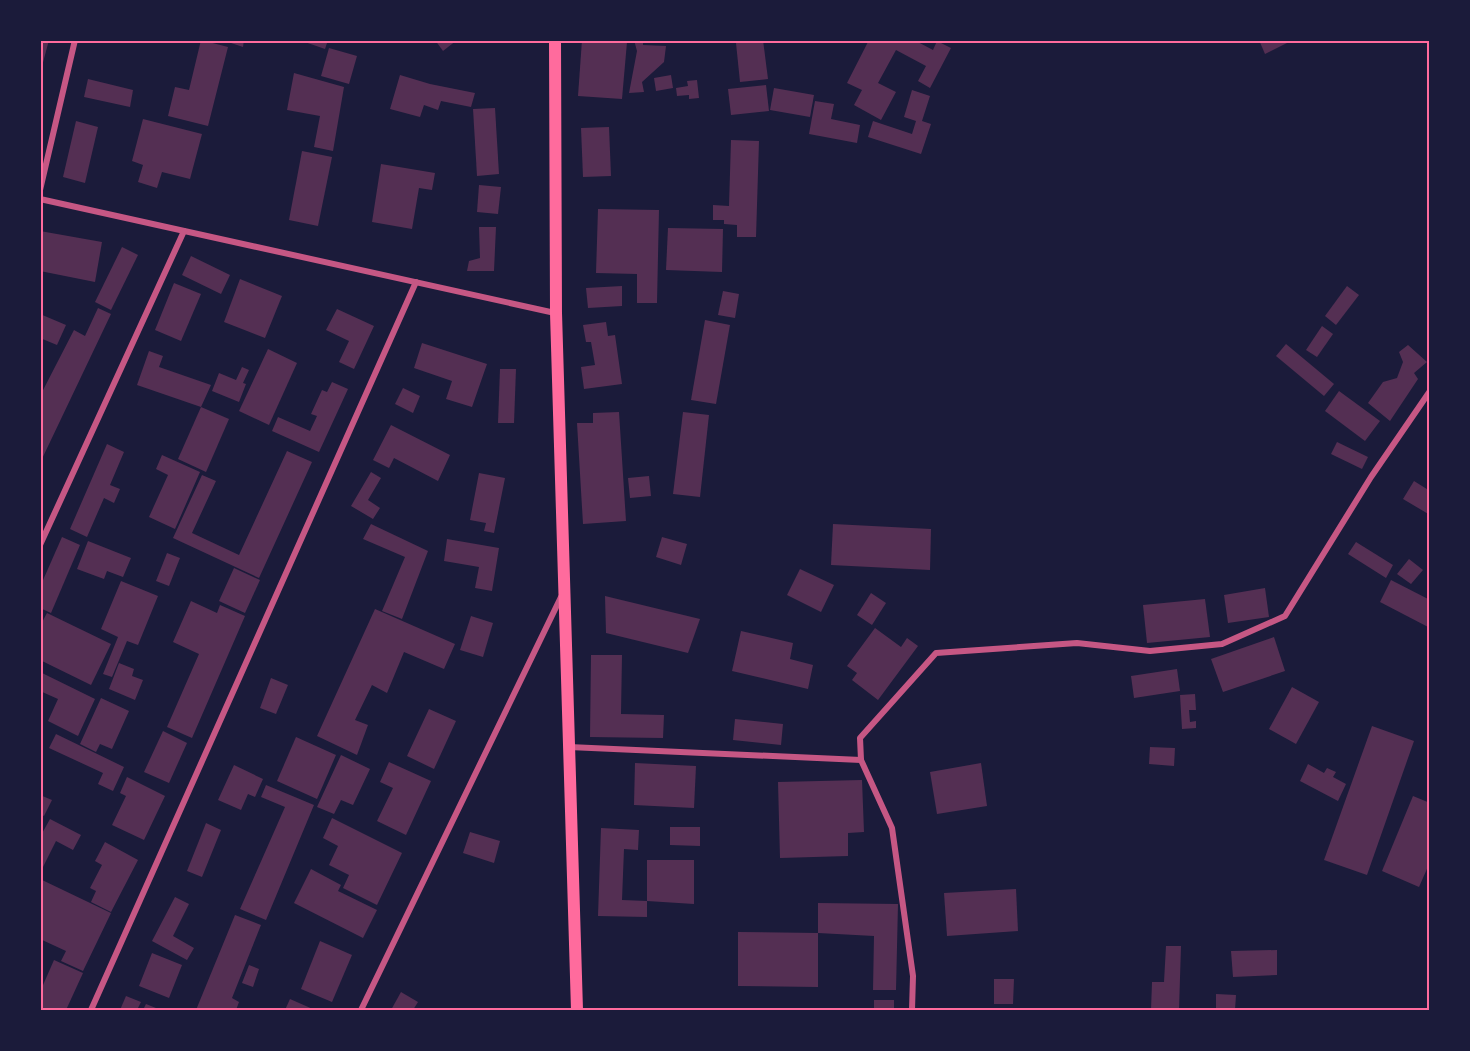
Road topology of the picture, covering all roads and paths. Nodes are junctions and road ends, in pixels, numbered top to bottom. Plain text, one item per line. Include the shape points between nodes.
1 (75, 40) edge
2 (555, 40) edge
3 (40, 190) edge
4 (40, 199) edge
5 (184, 231) junction
6 (416, 282) junction
7 (556, 313) junction
8 (1430, 391) edge
9 (40, 545) edge
10 (564, 591) junction
11 (569, 747) junction
12 (861, 760) junction
13 (91, 1011) edge
14 (361, 1011) edge
15 (577, 1011) edge
16 (912, 1011) edge

1 - 3 street
2 - 7 main road
4 - 5 street
5 - 6 street
5 - 9 street
6 - 7 street
6 - 13 street
7 - 10 main road
8 - 12 street via 1371,477 1285,616 1222,644 1150,651 1077,643 936,653 860,738
10 - 11 main road
10 - 14 street
11 - 12 street
11 - 15 main road
12 - 16 street via 892,828 912,976

